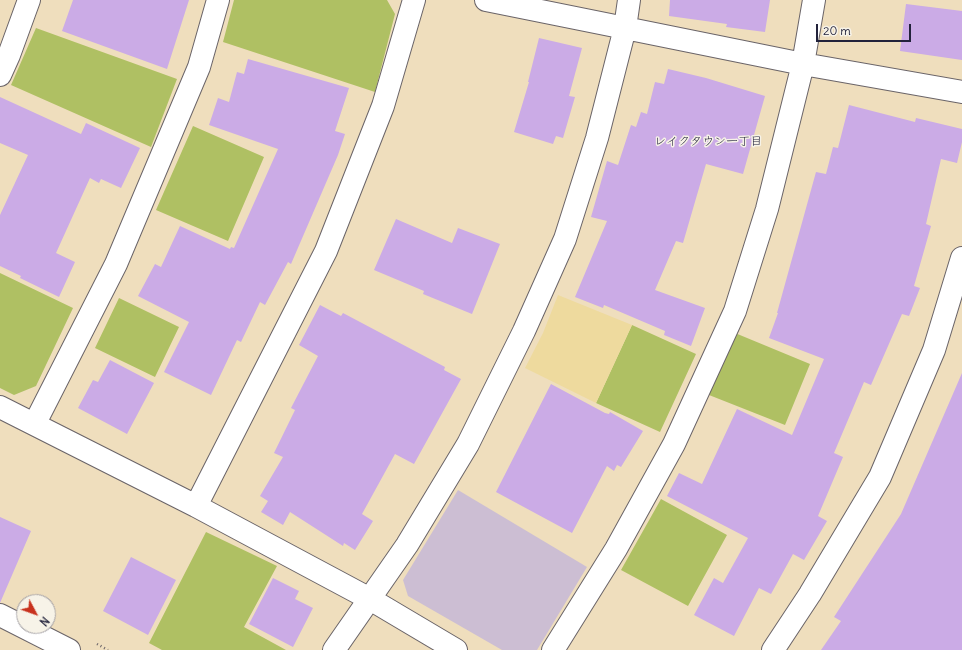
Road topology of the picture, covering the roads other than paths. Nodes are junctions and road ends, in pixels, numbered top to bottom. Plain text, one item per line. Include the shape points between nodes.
1 (29, 0) edge
2 (218, 0) edge
3 (414, 0) edge
4 (486, 0) edge
5 (629, 0) edge
6 (814, 0) edge
7 (625, 28) junction
8 (802, 64) junction
9 (0, 75) edge
10 (962, 92) edge
11 (962, 258) edge
12 (0, 407) edge
13 (35, 423) junction
14 (196, 506) junction
15 (370, 599) junction
16 (0, 615) edge
17 (69, 650) edge
18 (334, 650) edge
19 (456, 650) edge
20 (553, 650) edge
21 (773, 650) edge

1 - 9 street
2 - 13 street via 199,67 116,264
3 - 14 street via 383,106 326,251
4 - 7 street
5 - 7 street
6 - 8 street
7 - 8 street
7 - 15 street via 596,138 565,239 524,331 468,444 407,545
8 - 10 street
8 - 20 street via 767,209 734,311 674,444 616,549
11 - 21 street via 934,350 880,477 810,594
12 - 13 street
13 - 14 street
14 - 15 street
15 - 18 street
15 - 19 street
16 - 17 street

